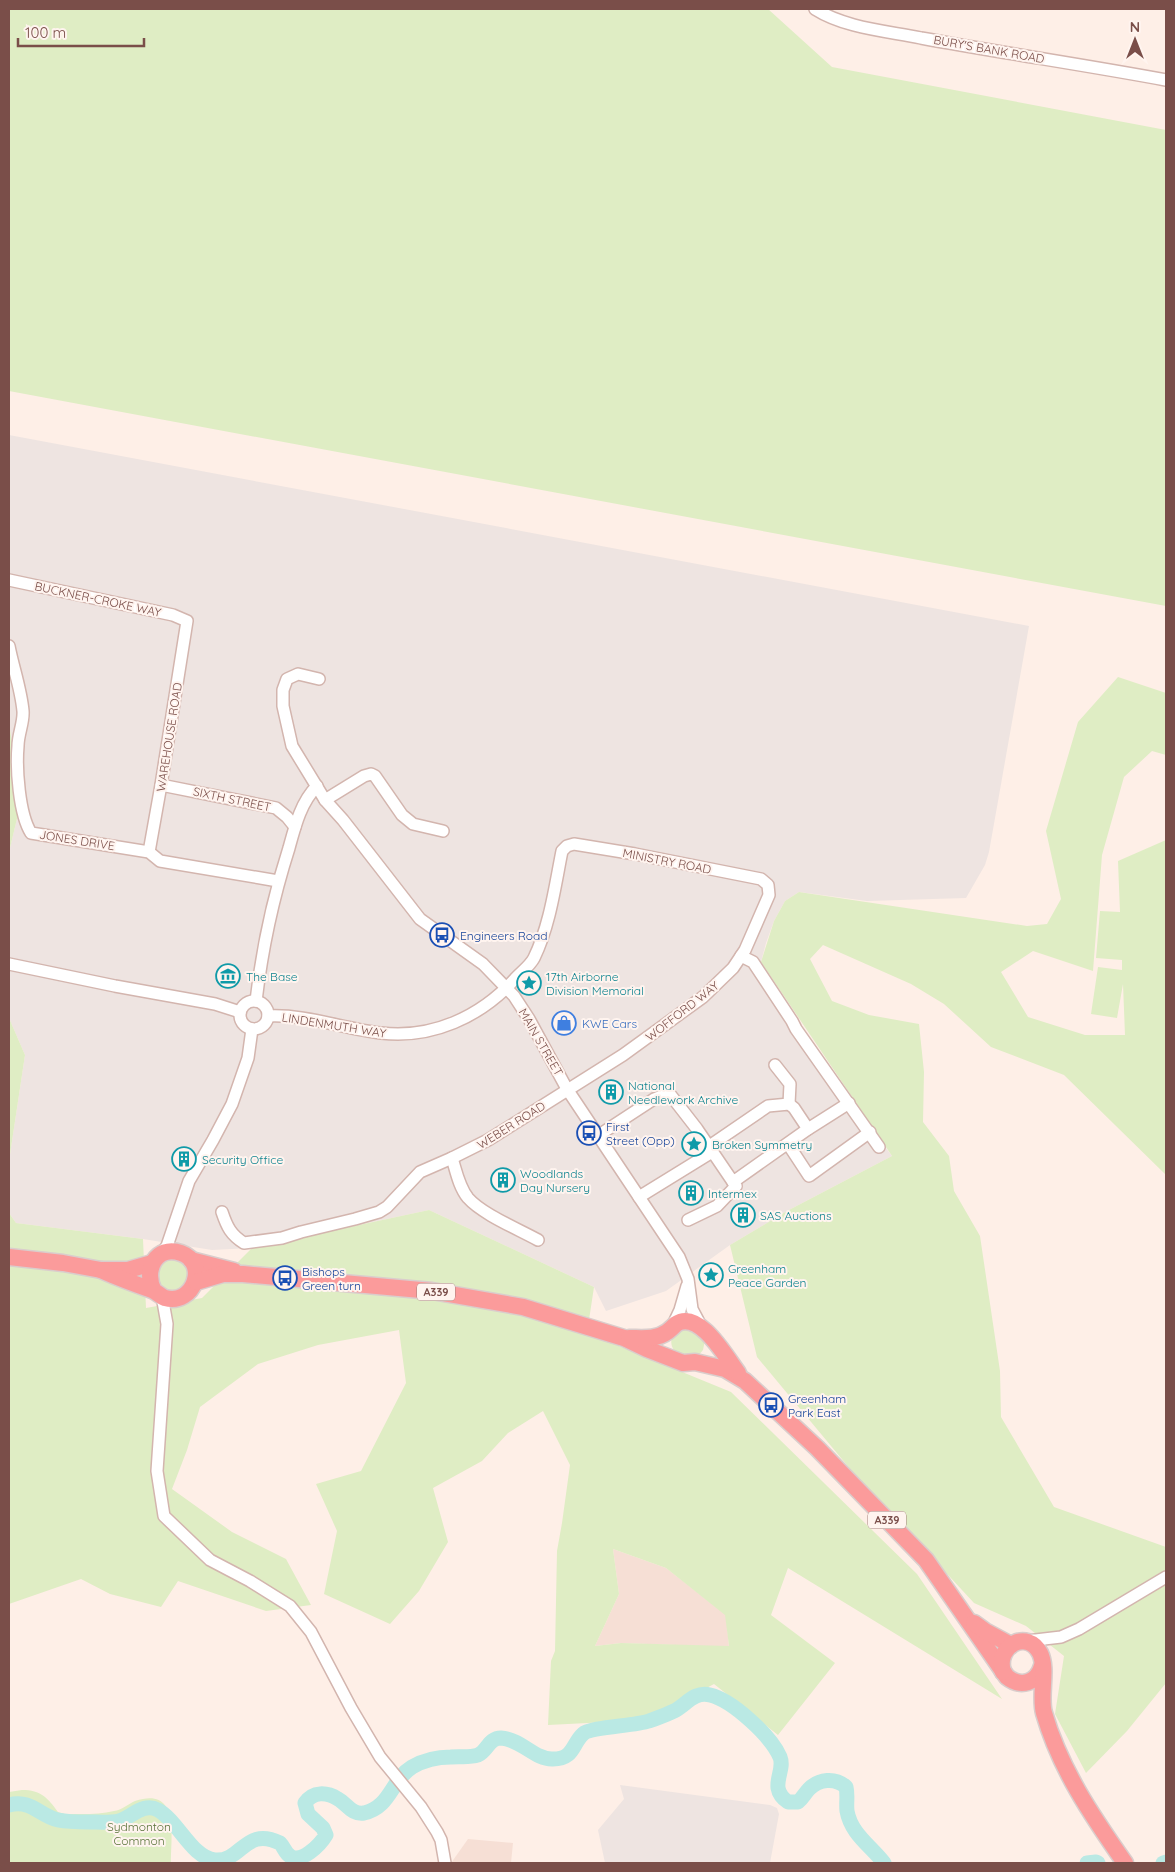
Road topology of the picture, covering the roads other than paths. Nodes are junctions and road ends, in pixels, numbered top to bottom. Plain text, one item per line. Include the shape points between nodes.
1 (815, 9) edge
2 (1166, 80) edge
3 (9, 580) edge
4 (187, 622) joint
5 (9, 646) edge
6 (319, 679) dead end
7 (161, 785) junction
8 (317, 786) junction
9 (326, 800) junction
10 (295, 828) junction
11 (443, 831) dead end
12 (574, 844) joint
13 (148, 852) junction
14 (761, 879) joint
15 (278, 882) junction
16 (741, 956) junction
17 (9, 964) edge
18 (507, 988) junction
19 (256, 1001) junction
20 (240, 1012) junction
21 (268, 1016) junction
22 (252, 1029) junction
23 (775, 1066) dead end
24 (568, 1089) junction
25 (849, 1103) junction
26 (789, 1104) junction
27 (808, 1129) junction
28 (870, 1132) junction
29 (599, 1135) junction
30 (788, 1144) junction
31 (879, 1147) dead end
32 (710, 1150) junction
33 (452, 1158) junction
34 (733, 1182) junction
35 (639, 1197) junction
36 (222, 1212) dead end
37 (688, 1220) dead end
38 (175, 1223) junction
39 (538, 1240) dead end
40 (185, 1256) junction
41 (9, 1257) edge
42 (157, 1259) junction
43 (101, 1270) junction
44 (243, 1274) junction
45 (196, 1282) junction
46 (688, 1284) junction
47 (158, 1294) junction
48 (180, 1298) junction
49 (167, 1324) junction
50 (703, 1328) junction
51 (670, 1330) junction
52 (624, 1338) junction
53 (678, 1361) junction
54 (695, 1362) junction
55 (745, 1381) junction
56 (1166, 1576) edge
57 (963, 1613) junction
58 (1061, 1637) junction
59 (1016, 1643) junction
60 (1042, 1664) junction
61 (1003, 1672) junction
62 (1019, 1683) junction
63 (1043, 1708) junction
64 (445, 1863) edge
65 (1125, 1863) edge

1 - 2 street, BURY'S BANK ROAD via 858,26
3 - 4 street, BUCKNER-CROKE WAY via 173,615
4 - 7 street, WAREHOUSE ROAD
5 - 13 street, JONES DRIVE via 23,712 18,744 18,779 22,808 31,833
6 - 8 street, MAIN STREET via 298,674 287,679 283,690 283,706 292,746
7 - 10 street, SIXTH STREET via 276,808
7 - 13 street, WAREHOUSE ROAD
8 - 9 street, MAIN STREET
8 - 10 street via 307,799
9 - 11 street via 371,774 402,816 413,824
9 - 18 street, MAIN STREET via 420,919 484,964
10 - 15 street
12 - 14 street, MINISTRY ROAD
12 - 18 street, LINDENMUTH WAY via 562,851 540,945 533,960
13 - 15 street, JONES DRIVE via 160,861
14 - 16 street, WOFFORD WAY via 768,885 769,895
15 - 19 street
16 - 24 street, WOFFORD WAY via 715,986 672,1021
16 - 25 street via 753,962
17 - 20 street via 215,1004
18 - 21 street, LINDENMUTH WAY via 459,1021 419,1033 378,1033
18 - 24 street, MAIN STREET via 529,1019
19 - 20 street via 248,1002
19 - 21 street via 264,1005
20 - 22 street via 241,1021
21 - 22 street via 261,1027
22 - 38 street via 248,1058 232,1104 189,1181
23 - 26 street via 790,1084
24 - 29 street, MAIN STREET
24 - 33 street, WEBER ROAD via 516,1124
25 - 27 street
25 - 28 street
26 - 27 street
26 - 32 street via 768,1106
27 - 30 street
28 - 30 street via 809,1176
28 - 31 street
29 - 32 street via 654,1099 669,1093
29 - 35 street, MAIN STREET
30 - 34 street
32 - 34 street
32 - 35 street
33 - 36 street, WEBER ROAD via 420,1172 379,1212 282,1238 244,1244 234,1238
33 - 39 street via 468,1198 479,1208
34 - 37 street via 736,1186 717,1206
35 - 46 street, MAIN STREET via 679,1257
38 - 40 street
38 - 42 street
40 - 42 highway via 170,1252
40 - 44 highway, A339
40 - 45 highway via 196,1270
41 - 43 highway
42 - 43 highway via 128,1270
42 - 47 highway via 149,1270 149,1278
43 - 47 highway
44 - 45 highway, A339 via 223,1274
44 - 52 highway, A339 via 463,1296 541,1311
45 - 48 highway
46 - 50 street, MAIN STREET via 692,1309
46 - 51 street
47 - 48 highway
47 - 49 street
48 - 49 street
49 - 64 street via 157,1471 164,1516 210,1560 290,1606 311,1632 380,1757 433,1824 441,1840
50 - 51 highway via 688,1321 676,1324
50 - 54 highway via 708,1344 702,1358
50 - 55 highway, A339
51 - 52 highway, A339 via 652,1338
51 - 53 highway via 666,1344
52 - 53 highway, A339
53 - 54 highway
54 - 55 highway, A339 via 725,1369
55 - 57 highway, A339 via 817,1448 926,1560
56 - 58 street
57 - 59 highway, A339 via 985,1631
57 - 61 highway, A339
58 - 59 street
58 - 60 street
59 - 60 highway via 1034,1646 1041,1655
59 - 61 highway via 1002,1656
60 - 62 highway via 1036,1678
60 - 63 highway
61 - 62 highway
62 - 63 highway
63 - 65 highway via 1065,1769

